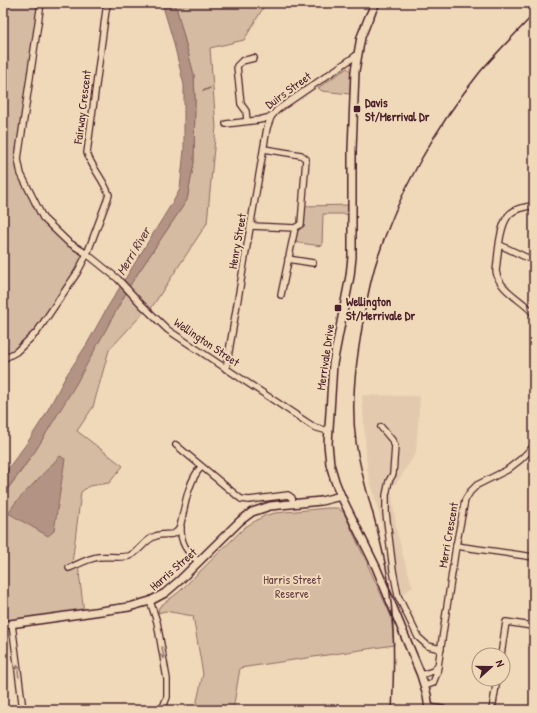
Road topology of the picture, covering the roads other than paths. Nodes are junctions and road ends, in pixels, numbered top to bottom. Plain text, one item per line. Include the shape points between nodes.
1 (41, 3) edge
2 (108, 3) edge
3 (373, 5) edge
4 (357, 55) junction
5 (254, 58) dead end
6 (271, 117) junction
7 (248, 121) junction
8 (226, 124) dead end
9 (264, 149) junction
10 (534, 206) edge
11 (251, 226) junction
12 (294, 228) junction
13 (500, 245) junction
14 (87, 254) junction
15 (288, 259) junction
16 (534, 261) edge
17 (313, 263) dead end
18 (281, 295) dead end
19 (534, 314) edge
20 (3, 359) edge
21 (226, 369) junction
22 (380, 427) dead end
23 (328, 431) junction
24 (176, 446) dead end
25 (534, 446) edge
26 (201, 467) junction
27 (341, 496) junction
28 (293, 503) junction
29 (181, 523) junction
30 (168, 535) junction
31 (456, 546) junction
32 (187, 551) junction
33 (534, 558) edge
34 (199, 562) junction
35 (69, 568) dead end
36 (150, 602) junction
37 (12, 624) junction
38 (3, 625) edge
39 (532, 626) dead end
40 (501, 647) edge
41 (441, 649) junction
42 (439, 662) junction
43 (421, 675) junction
44 (425, 686) junction
45 (496, 687) edge
46 (429, 709) edge
47 (23, 710) edge
48 (162, 710) edge
49 (443, 710) edge
50 (492, 710) edge

1 - 14 street, Wellington Street via 18,159 21,174 43,218 68,242
2 - 14 street, Fairway Crescent via 87,153 109,196
3 - 4 street, Merrivale Drive
4 - 6 street, Duirs Street via 277,110
4 - 23 street, Merrivale Drive via 352,150 352,257 333,364
5 - 7 street via 242,61 237,66 241,104
6 - 7 street, Duirs Street
6 - 9 street, Henry Street
7 - 8 street, Duirs Street
9 - 11 street, Henry Street
9 - 12 street via 301,155 306,159 301,224
10 - 13 street via 516,210 508,215
11 - 12 street
11 - 21 street, Henry Street
12 - 15 street
13 - 16 street
13 - 19 street via 497,276 501,284
14 - 20 street, Fairway Crescent via 37,332 16,352
14 - 21 street, Wellington Street via 118,279 168,330
15 - 17 street
15 - 18 street
21 - 23 street, Wellington Street via 314,427
22 - 41 street via 395,446 393,474 386,495 386,513 392,570 398,596 418,637 428,646
23 - 27 street, Merrivale Drive via 330,464
24 - 26 street
25 - 31 street, Merri Crescent via 514,466 477,485 470,492 465,500
26 - 28 street via 243,500 288,495
26 - 29 street via 191,484
27 - 28 street, Harris Street
27 - 43 street, Merrivale Drive via 376,567
28 - 34 street, Harris Street via 263,508 246,516
29 - 30 street via 177,532
29 - 32 street via 181,535
30 - 32 street via 178,540
30 - 35 street via 153,537 128,556 94,558
31 - 33 street
31 - 41 street, Merri Crescent
32 - 34 street
34 - 36 street, Harris Street via 172,588
36 - 37 street, Harris Street
36 -> 48 street via 157,622 167,679 168,692
37 - 38 street, Harris Street
47 -> 37 street
39 - 40 street via 506,622
41 - 42 street, Merri Crescent
42 - 43 street via 435,670
42 - 44 street, Merri Crescent via 436,678 430,685
43 - 44 street, Merrivale Drive
44 - 46 street, Merrivale Drive
45 - 50 street
46 - 49 street

